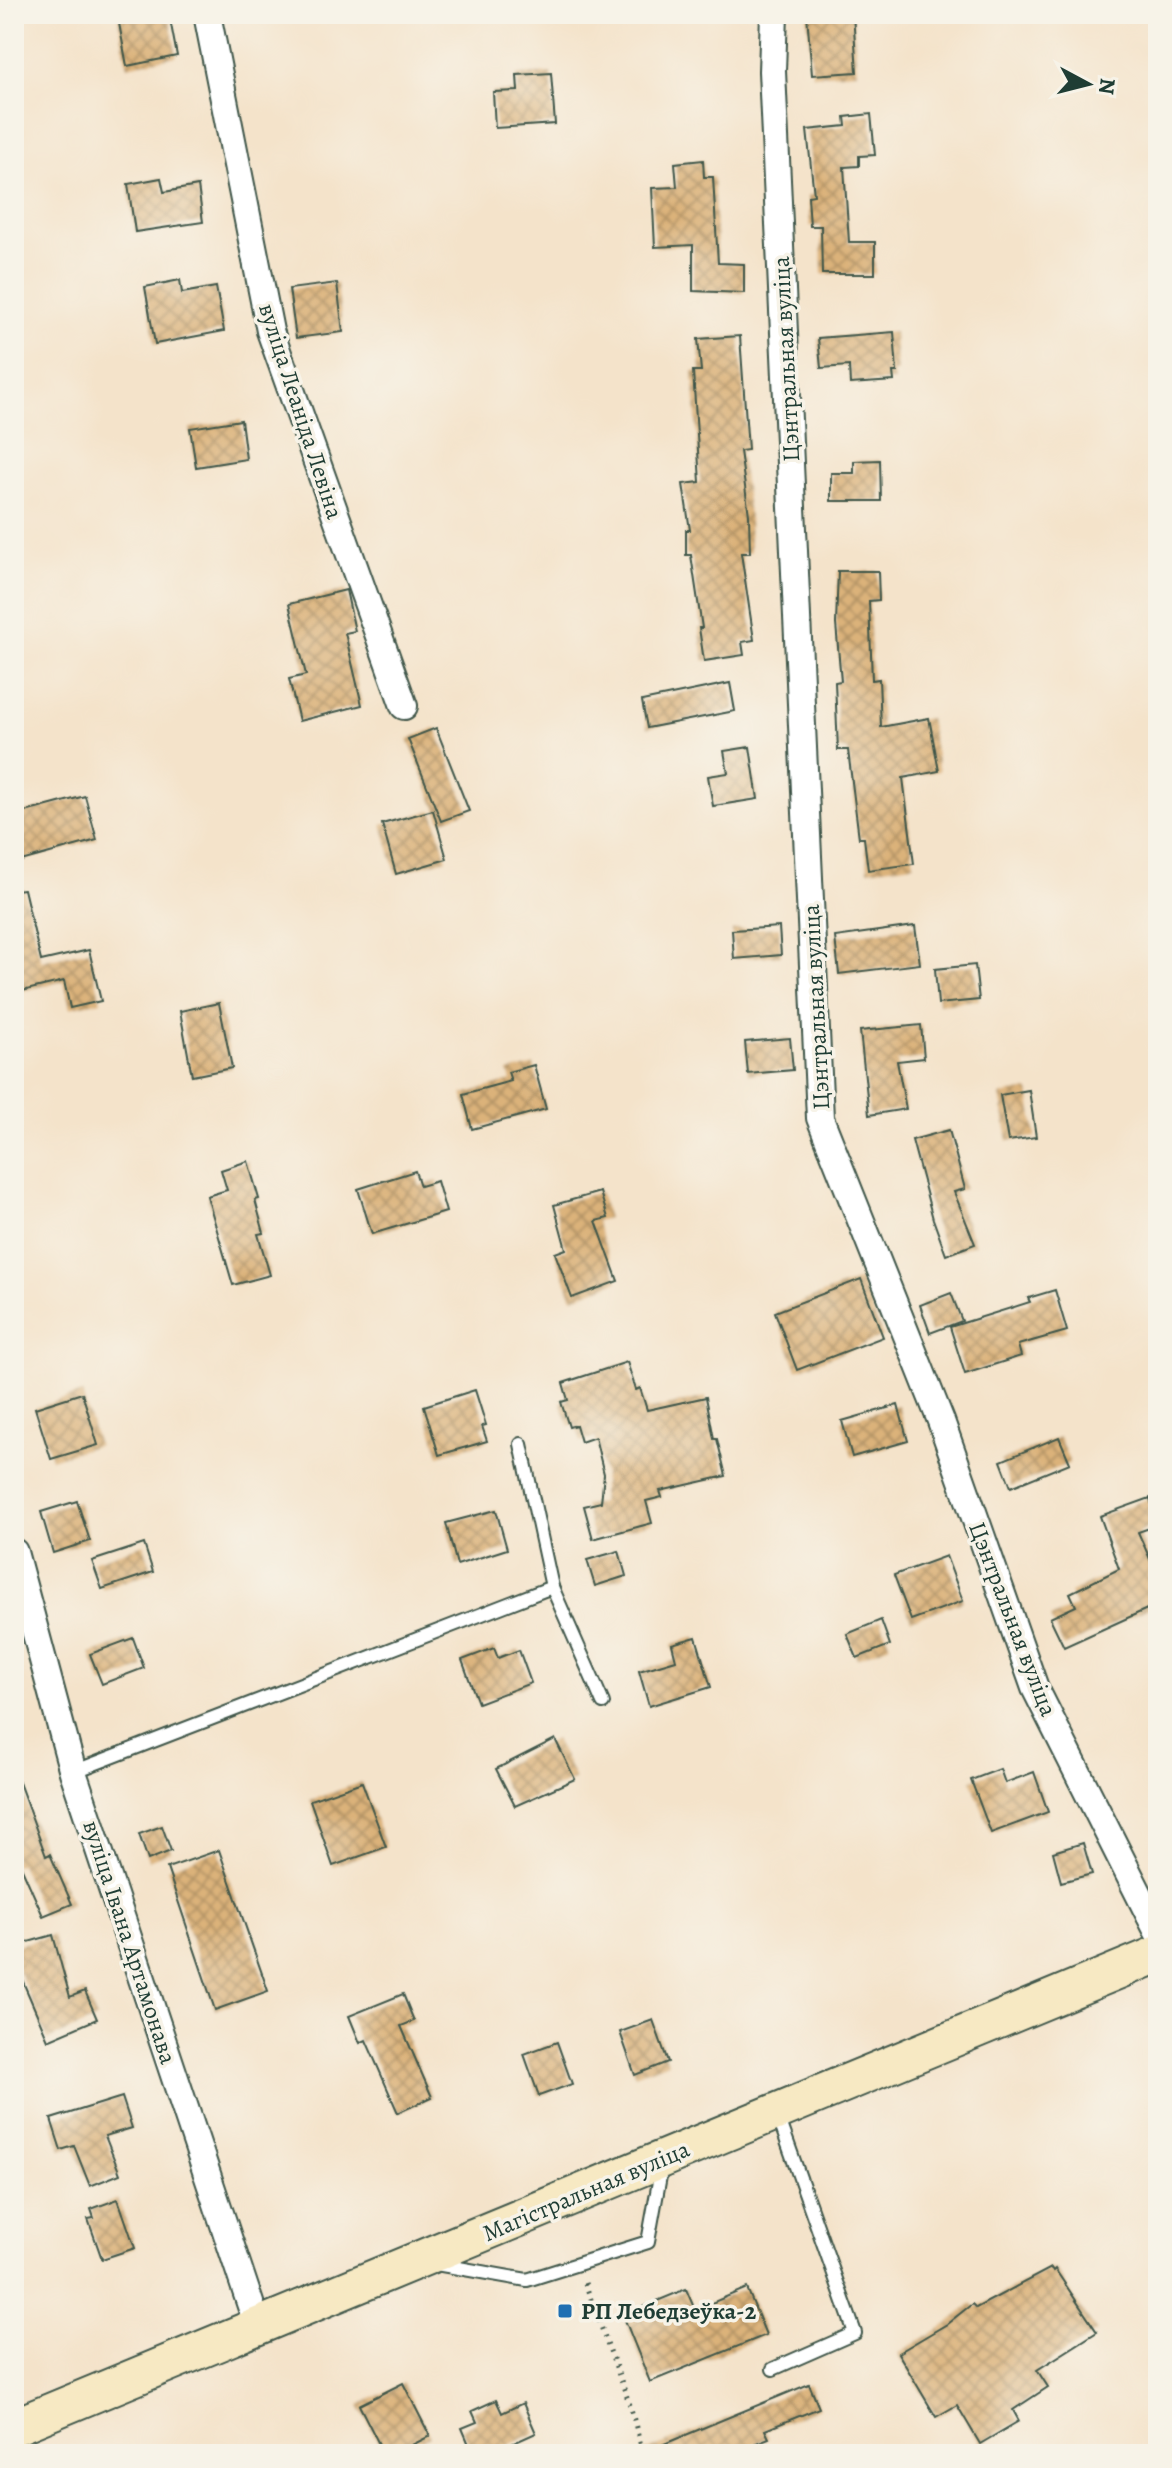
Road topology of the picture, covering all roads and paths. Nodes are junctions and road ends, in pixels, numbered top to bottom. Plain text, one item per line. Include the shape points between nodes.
1 (207, 14) edge
2 (774, 14) edge
3 (404, 706) dead end
4 (521, 1444) dead end
5 (14, 1552) edge
6 (552, 1587) junction
7 (603, 1703) dead end
8 (73, 1772) junction
9 (1158, 1932) edge
10 (1158, 1954) edge
11 (777, 2112) junction
12 (664, 2158) junction
13 (417, 2261) junction
14 (577, 2264) junction
15 (258, 2327) junction
16 (773, 2369) dead end
17 (14, 2427) edge
18 (643, 2454) edge

1 - 3 street, вуліца Леаніда Левіна via 270,331
2 - 9 street, Цэнтральная вуліца via 772,71 820,1118 941,1421 1035,1688
4 - 6 lane
5 - 8 street, вуліца Івана Артамонава
6 - 7 lane
6 - 8 lane
8 - 15 street, вуліца Івана Артамонава
10 - 11 main road, Магістральная вуліца
11 - 12 main road, Магістральная вуліца
11 - 16 lane via 855,2333
12 - 13 main road, Магістральная вуліца
12 - 14 lane via 648,2242
13 - 14 lane via 527,2280
13 - 15 main road, Магістральная вуліца
14 - 18 path
15 - 17 main road, Магістральная вуліца

